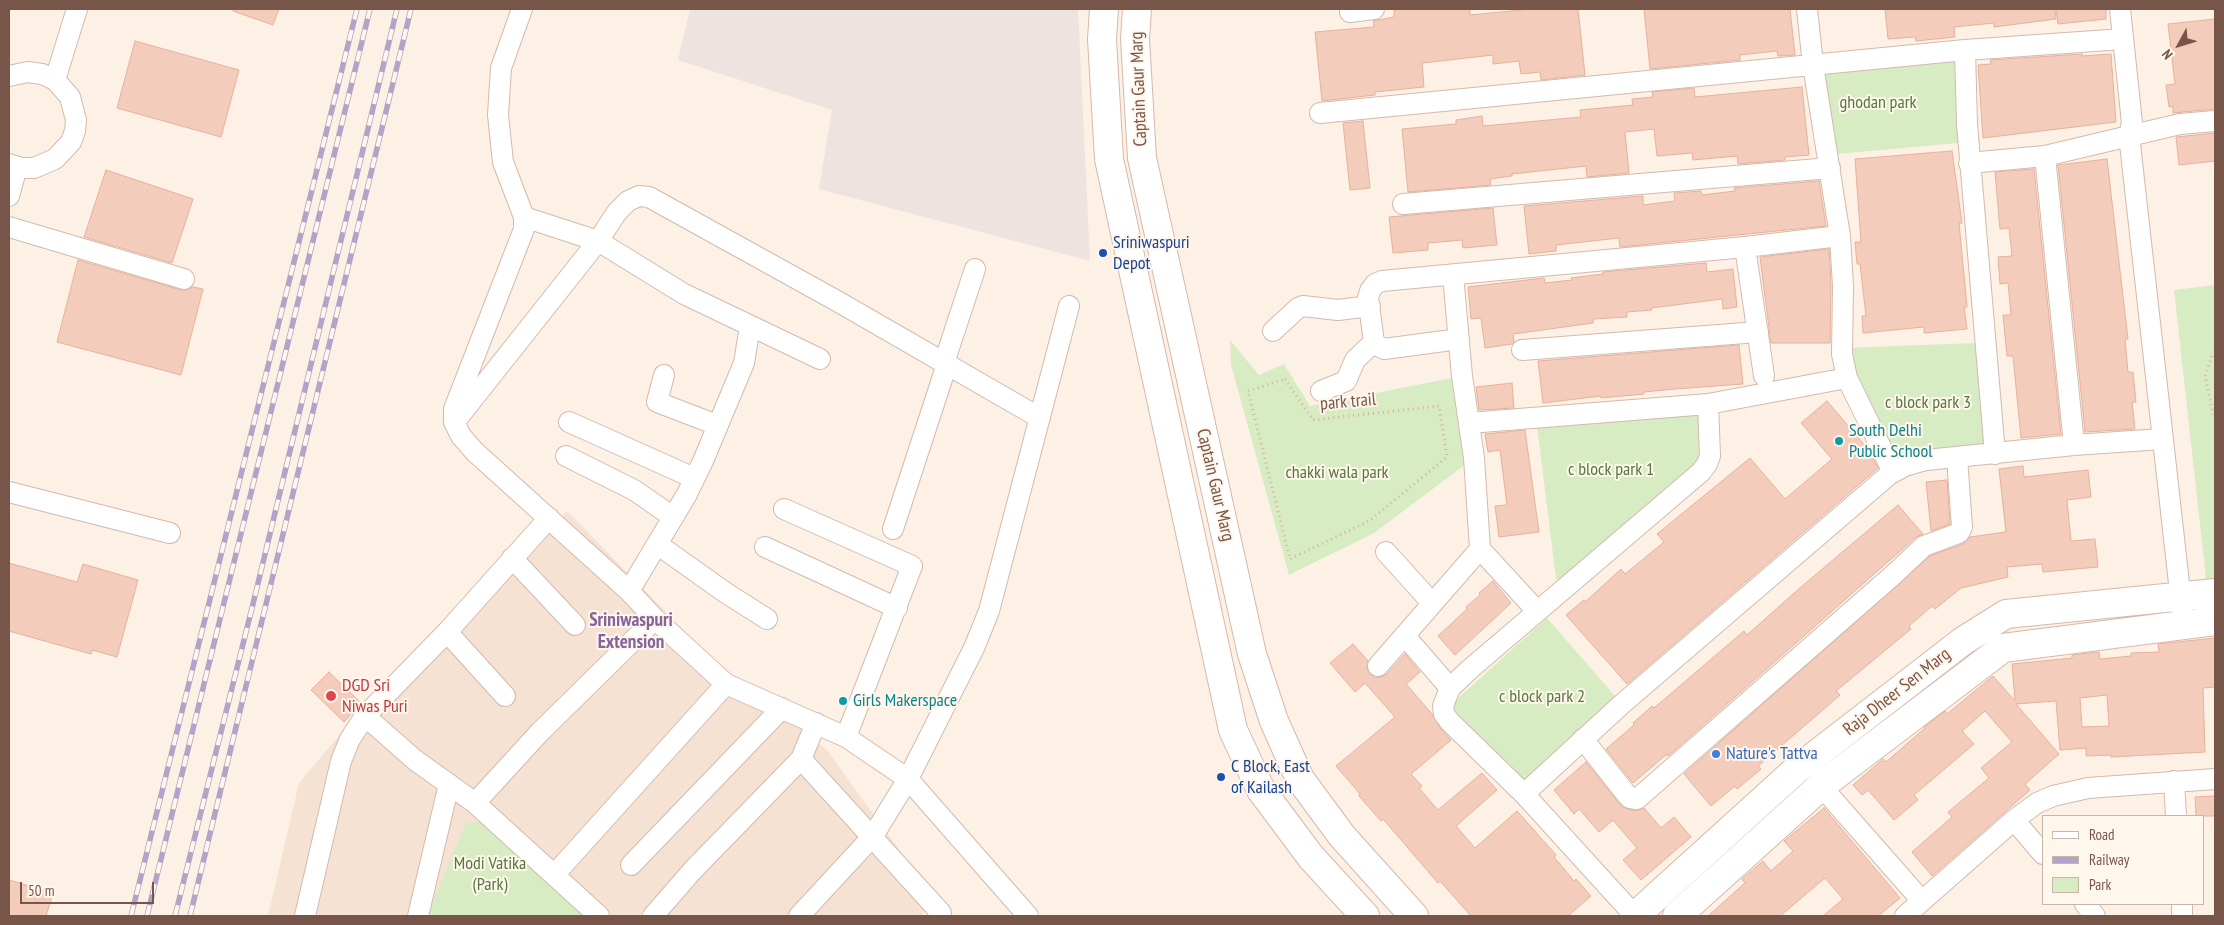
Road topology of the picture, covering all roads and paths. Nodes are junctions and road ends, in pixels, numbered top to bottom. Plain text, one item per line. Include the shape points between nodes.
1 (77, 9) edge
2 (522, 9) edge
3 (1104, 9) edge
4 (1137, 9) edge
5 (1149, 9) edge
6 (1374, 9) edge
7 (1807, 9) edge
8 (2120, 9) edge
9 (1350, 12) dead end
10 (1135, 39) junction
11 (2123, 39) junction
12 (1966, 50) junction
13 (1813, 65) junction
14 (9, 76) edge
15 (55, 80) junction
16 (1320, 113) dead end
17 (2215, 121) edge
18 (2129, 135) junction
19 (2045, 156) junction
20 (1969, 163) junction
21 (13, 165) edge
22 (1830, 168) junction
23 (9, 196) edge
24 (1402, 204) dead end
25 (524, 217) junction
26 (9, 227) edge
27 (1840, 236) junction
28 (598, 241) junction
29 (1745, 247) junction
30 (975, 269) dead end
31 (1453, 275) junction
32 (184, 279) dead end
33 (1069, 306) dead end
34 (1370, 306) junction
35 (750, 326) junction
36 (1274, 330) dead end
37 (1758, 332) junction
38 (1458, 339) junction
39 (1374, 342) junction
40 (1522, 350) dead end
41 (2215, 352) edge
42 (820, 359) dead end
43 (945, 363) junction
44 (664, 375) dead end
45 (1764, 376) dead end
46 (1847, 378) junction
47 (1321, 391) dead end
48 (1708, 404) junction
49 (2215, 417) edge
50 (1040, 418) junction
51 (454, 422) junction
52 (569, 422) dead end
53 (1469, 423) junction
54 (717, 425) junction
55 (2162, 439) junction
56 (2074, 444) junction
57 (1995, 454) junction
58 (566, 456) dead end
59 (1957, 457) junction
60 (1893, 472) junction
61 (694, 478) junction
62 (9, 492) edge
63 (784, 509) dead end
64 (673, 517) junction
65 (549, 518) junction
66 (893, 529) dead end
67 (170, 533) dead end
68 (657, 544) junction
69 (765, 547) dead end
70 (1480, 549) junction
71 (1305, 552) joint
72 (1386, 552) dead end
73 (512, 558) junction
74 (629, 591) junction
75 (2215, 594) edge
76 (2180, 597) junction
77 (1432, 604) junction
78 (897, 608) junction
79 (1537, 611) junction
80 (655, 619) junction
81 (767, 619) dead end
82 (2215, 620) edge
83 (575, 625) dead end
84 (2183, 625) junction
85 (447, 632) junction
86 (1405, 636) junction
87 (1378, 666) dead end
88 (726, 684) junction
89 (1450, 688) junction
90 (505, 696) dead end
91 (782, 708) junction
92 (365, 716) junction
93 (816, 723) junction
94 (846, 737) junction
95 (1584, 739) junction
96 (801, 759) junction
97 (908, 779) junction
98 (2215, 779) edge
99 (2174, 781) junction
100 (449, 784) junction
101 (1821, 786) junction
102 (1524, 794) junction
103 (475, 803) junction
104 (2176, 815) edge
105 (2014, 820) junction
106 (873, 836) junction
107 (2042, 853) edge
108 (631, 865) dead end
109 (554, 875) junction
110 (1922, 901) junction
111 (2086, 905) edge
112 (305, 916) edge
113 (418, 916) edge
114 (599, 916) edge
115 (653, 916) edge
116 (799, 916) edge
117 (938, 916) edge
118 (1028, 916) edge
119 (1365, 916) edge
120 (1414, 916) edge
121 (1635, 916) edge
122 (1677, 916) edge
123 (1905, 916) edge
124 (2095, 916) edge

1 - 15 street
2 - 25 street via 502,68 498,115 504,162
3 - 119 main road, Captain Gaur Marg via 1102,39 1109,159 1233,730 1261,790 1311,857
4 - 10 main road, Captain Gaur Marg
5 - 10 street
6 - 9 street
7 - 13 street
8 - 11 street
10 - 120 main road, Captain Gaur Marg via 1142,158 1252,654 1274,721 1300,779 1342,836
11 - 12 street
11 - 18 street via 2132,123
12 - 13 street
12 - 20 street
13 - 16 street
13 - 22 street
14 - 15 street via 35,73
15 - 21 street via 67,93 74,108 76,126 70,142 64,152 50,162 34,168
17 - 18 street via 2180,124
18 - 19 street
18 - 55 street
19 - 20 street
19 - 56 street
20 - 57 street
21 - 23 street
22 - 24 street
22 - 27 street
25 - 28 street
25 - 51 street via 520,244 454,409
26 - 32 street
27 - 29 street
27 - 46 street via 1843,286 1841,347
28 - 35 street via 684,294
28 - 43 street via 628,201 638,196 648,197
28 - 51 street
29 - 31 street
29 - 37 street
30 - 43 street
31 - 34 street via 1382,281 1370,290
31 - 38 street
33 - 50 street
34 - 36 street via 1338,310 1304,306
34 - 39 street
35 - 42 street
35 - 54 street via 744,363
37 - 40 street
37 - 45 street
38 - 39 street via 1384,349
38 - 53 street
39 - 47 street via 1355,360 1346,381
41 - 49 path via 2205,376
43 - 50 street
43 - 66 street
44 - 54 street via 657,402
46 - 48 street
46 - 60 street
48 - 53 street
48 - 79 street via 1708,464
50 - 97 street via 989,612
51 - 65 street via 474,452
52 - 61 street
53 - 70 street
54 - 61 street
55 - 56 street
55 - 76 street
56 - 57 street
57 - 59 street
58 - 64 street via 634,490
59 - 60 street via 1926,460
59 - 95 street via 1962,527 1959,533 1924,546 1637,798 1627,795
60 - 95 street
61 - 64 street
62 - 67 street
63 - 78 street via 912,566
64 - 68 street
65 - 73 street
65 - 74 street
68 - 74 street
68 - 81 street
69 - 78 street
70 - 77 street
70 - 79 street
71 - 71 path, park trail via 1369,520 1448,457 1439,406 1313,420 1285,379 1248,391 1290,559
72 - 77 street
73 - 83 street
73 - 85 street
74 - 80 street
75 - 76 main road, Raja Dheer Sen Marg
76 - 84 street
76 - 121 main road, Raja Dheer Sen Marg via 2006,614 1963,641 1796,770
77 - 86 street
78 - 94 street
79 - 89 street
80 - 88 street
80 - 103 street via 539,733
82 - 84 main road, Raja Dheer Sen Marg
84 - 101 main road, Raja Dheer Sen Marg via 2003,648
85 - 90 street
85 - 92 street
86 - 87 street
86 - 89 street
88 - 91 street
88 - 109 street
89 - 102 street via 1444,701 1444,714
91 - 93 street
91 - 108 street
92 - 100 street via 415,760
92 - 112 street via 341,761
93 - 94 street
93 - 96 street
94 - 97 street
95 - 102 street
96 - 106 street
96 - 115 street
97 - 106 street
97 - 118 street
98 - 99 street
99 - 104 street
99 - 105 street via 2088,788 2053,796 2036,803
100 - 103 street
100 - 113 street
101 - 110 street
101 - 122 main road, Raja Dheer Sen Marg
102 - 121 street
103 - 109 street
105 - 107 street
105 - 110 street
106 - 116 street
106 - 117 street via 941,913
109 - 114 street
110 - 123 street
111 - 124 street

